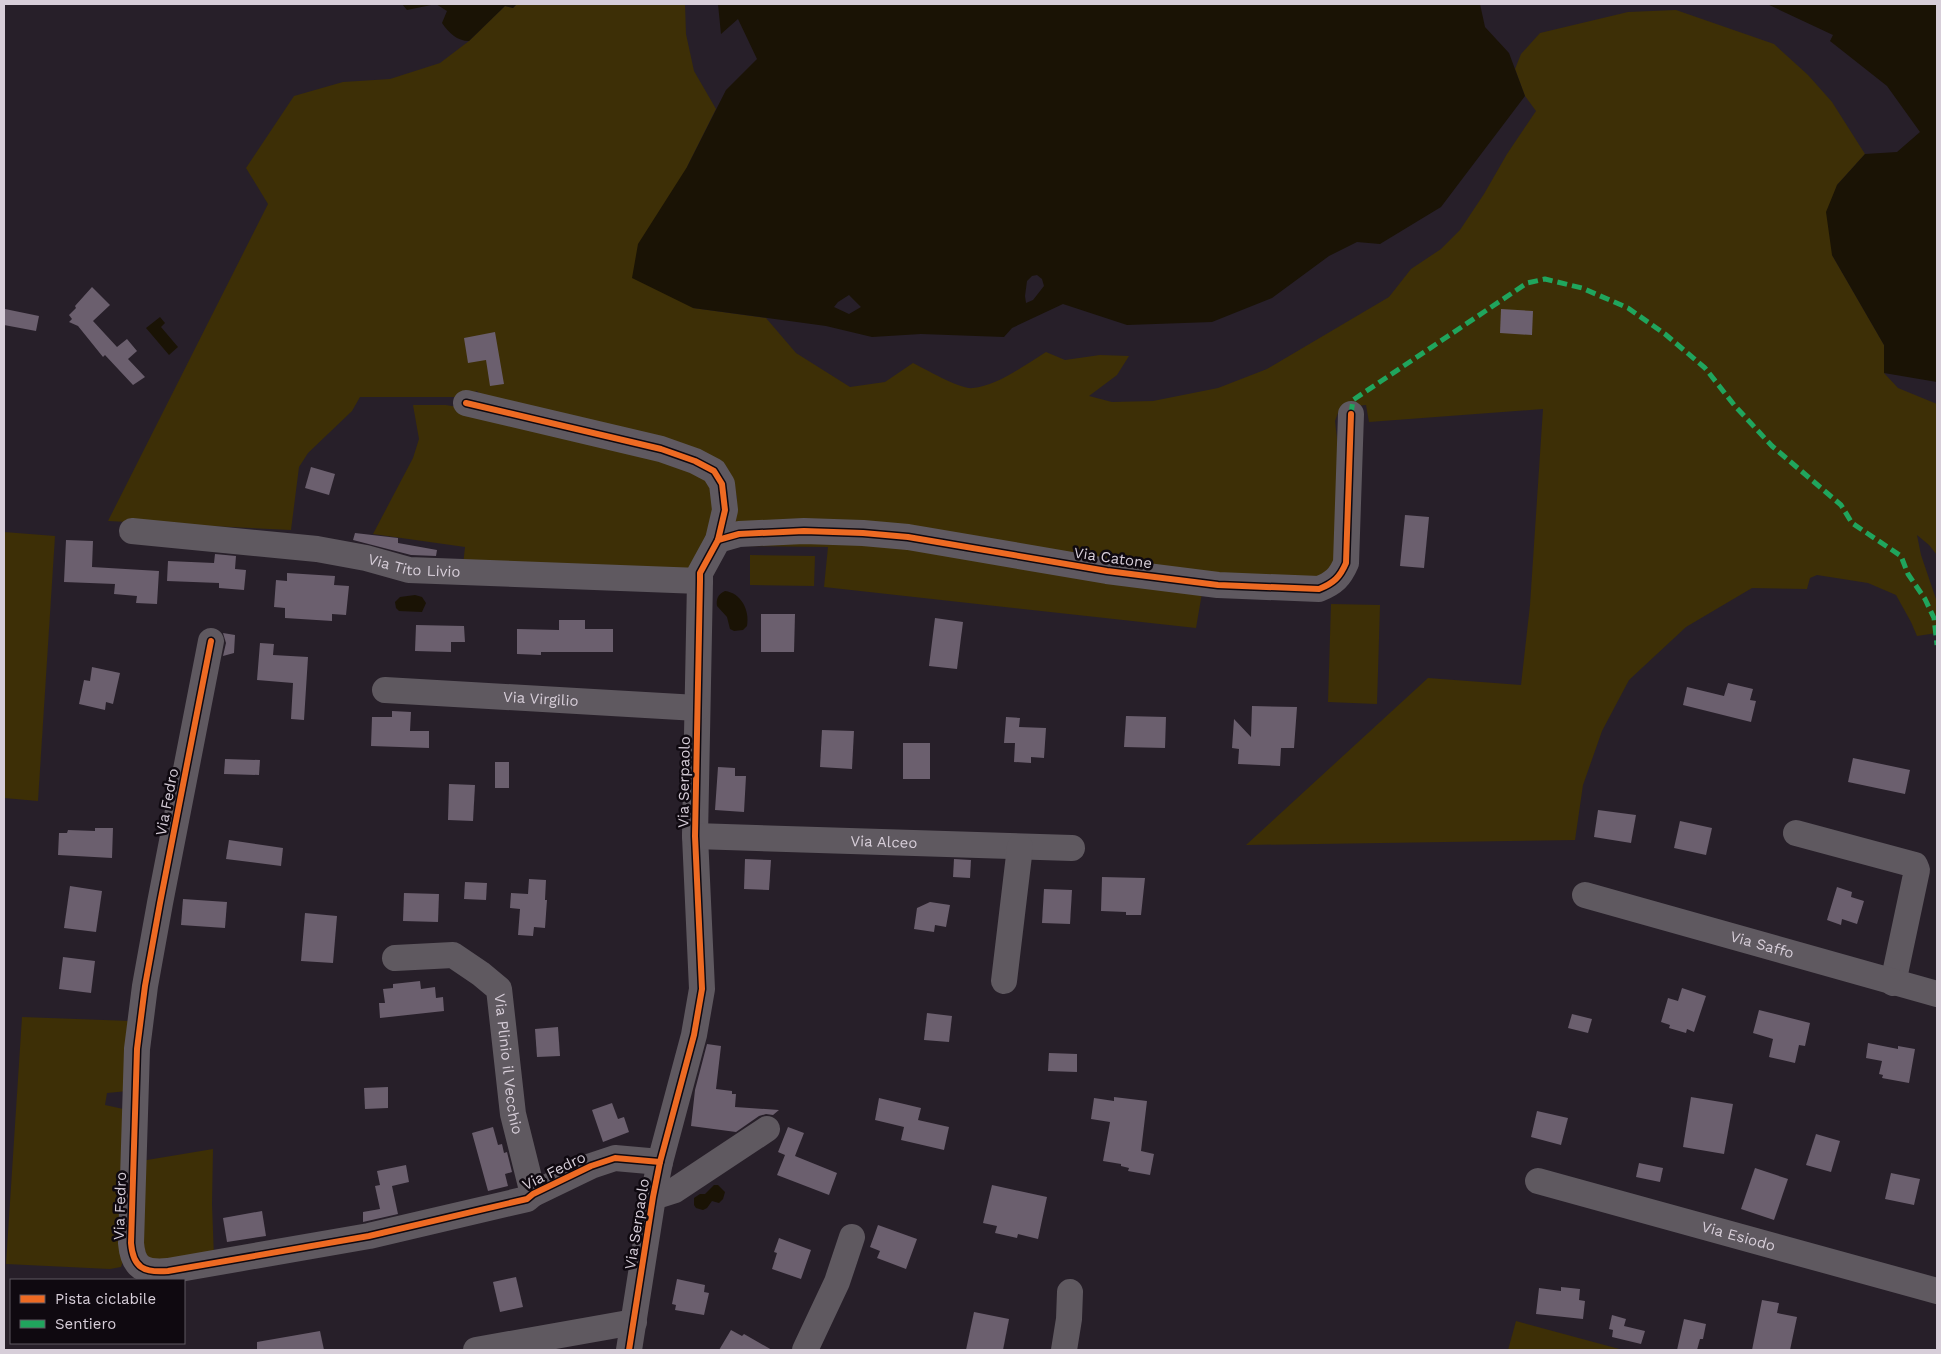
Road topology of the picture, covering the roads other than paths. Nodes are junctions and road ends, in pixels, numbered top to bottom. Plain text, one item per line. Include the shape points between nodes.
1 (466, 403) dead end
2 (1351, 414) dead end
3 (132, 531) dead end
4 (718, 540) junction
5 (700, 581) junction
6 (211, 641) dead end
7 (385, 690) dead end
8 (697, 708) junction
9 (1796, 833) dead end
10 (695, 836) junction
11 (1020, 846) junction
12 (1072, 848) dead end
13 (1585, 895) dead end
14 (395, 958) dead end
15 (1004, 981) dead end
16 (1893, 983) junction
17 (1937, 994) edge
18 (767, 1129) dead end
19 (660, 1162) junction
20 (1538, 1181) dead end
21 (533, 1194) junction
22 (653, 1197) junction
23 (852, 1236) dead end
24 (1070, 1292) dead end
25 (1937, 1292) edge
26 (634, 1322) junction
27 (476, 1350) edge
28 (629, 1350) edge
29 (805, 1350) edge
30 (1064, 1350) edge

1 - 4 street, Via Serpaolo via 661,449 714,471 725,496
2 - 4 street, Via Catone via 1346,563 1342,574 1332,584 1319,589 1218,585 1107,571 908,537 863,533 739,534
3 - 5 street, Via Tito Livio via 317,549 409,570
4 - 5 street, Via Serpaolo via 700,572
5 - 8 street, Via Serpaolo
6 - 21 street, Via Fedro via 155,931 137,1049 132,1256 142,1268 154,1272 168,1271 369,1236 527,1199
7 - 8 street, Via Virgilio
8 - 10 street, Via Serpaolo
9 - 16 street via 1915,865 1917,870
10 - 11 street, Via Alceo
10 - 19 street, Via Serpaolo via 702,989 694,1035
11 - 12 street, Via Alceo
11 - 15 street
13 - 16 street, Via Saffo
14 - 21 street, Via Plinio il Vecchio via 453,955 499,989 513,1114
16 - 17 street, Via Saffo
18 - 22 street via 675,1190
19 - 21 street, Via Fedro via 615,1158
19 - 22 street, Via Serpaolo
20 - 25 street, Via Esiodo
22 - 26 street, Via Serpaolo
23 - 29 street via 838,1282
24 - 30 street
26 - 27 street
26 - 28 street, Via Serpaolo

